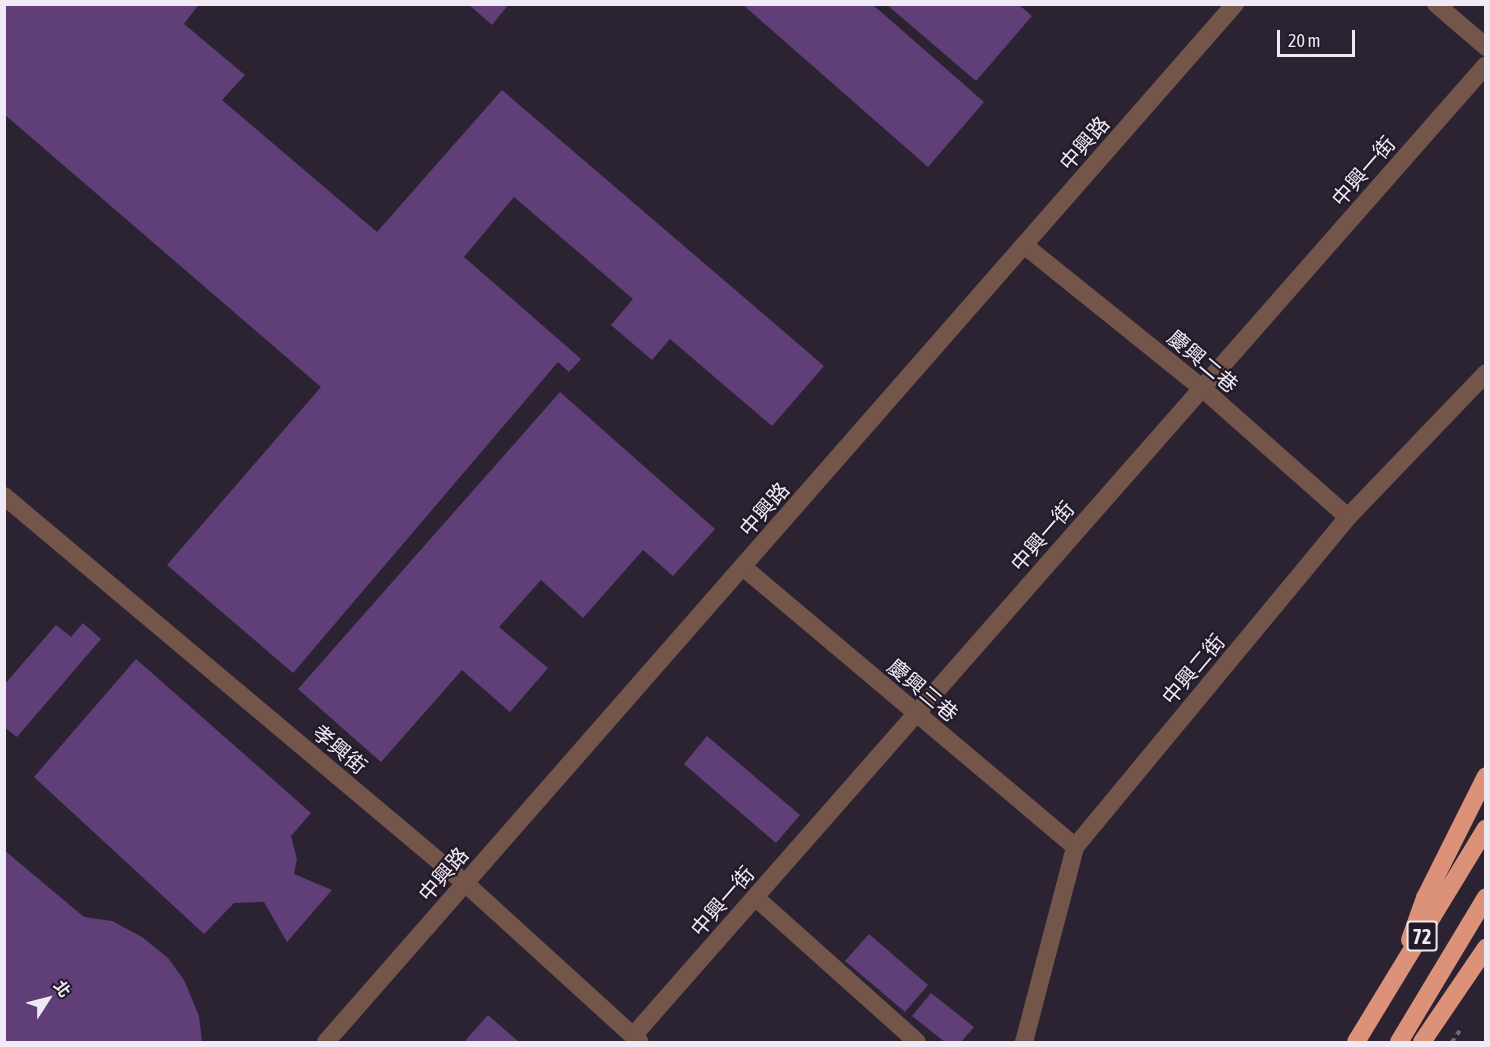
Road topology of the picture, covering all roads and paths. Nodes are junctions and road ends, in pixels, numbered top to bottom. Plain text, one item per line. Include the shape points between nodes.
1 (1235, 4) edge
2 (1436, 4) edge
3 (1485, 47) edge
4 (1485, 65) edge
5 (1024, 245) junction
6 (1485, 373) edge
7 (1202, 388) junction
8 (4, 496) edge
9 (1348, 517) junction
10 (743, 567) junction
11 (916, 713) junction
12 (1485, 776) edge
13 (1485, 828) edge
14 (1075, 847) junction
15 (465, 884) junction
16 (755, 897) junction
17 (1485, 897) edge
18 (1485, 948) edge
19 (1395, 982) junction
20 (636, 1039) edge
21 (326, 1042) edge
22 (916, 1042) edge
23 (1024, 1042) edge
24 (1356, 1042) edge
25 (1399, 1042) edge
26 (1422, 1042) edge

1 - 5 street, 中興路
2 - 3 street
4 - 7 street, 中興一街
5 - 7 street, 慶興二巷
5 - 10 street, 中興路
6 - 9 street, 中興二街
7 - 9 street, 慶興二巷
7 - 11 street, 中興一街
8 - 15 street, 孝興街
9 - 14 street, 中興二街
10 - 11 street, 慶興三巷
10 - 15 street, 中興路
11 - 14 street, 慶興三巷
11 - 16 street, 中興一街
12 - 19 highway via 1425,898
13 - 19 highway, 72
14 - 23 street, 中興二街
15 - 20 street, 孝興街
15 - 21 street, 中興路
16 - 20 street, 中興一街
16 - 22 street
17 - 25 highway, 72
18 - 26 highway
19 - 24 highway, 72

